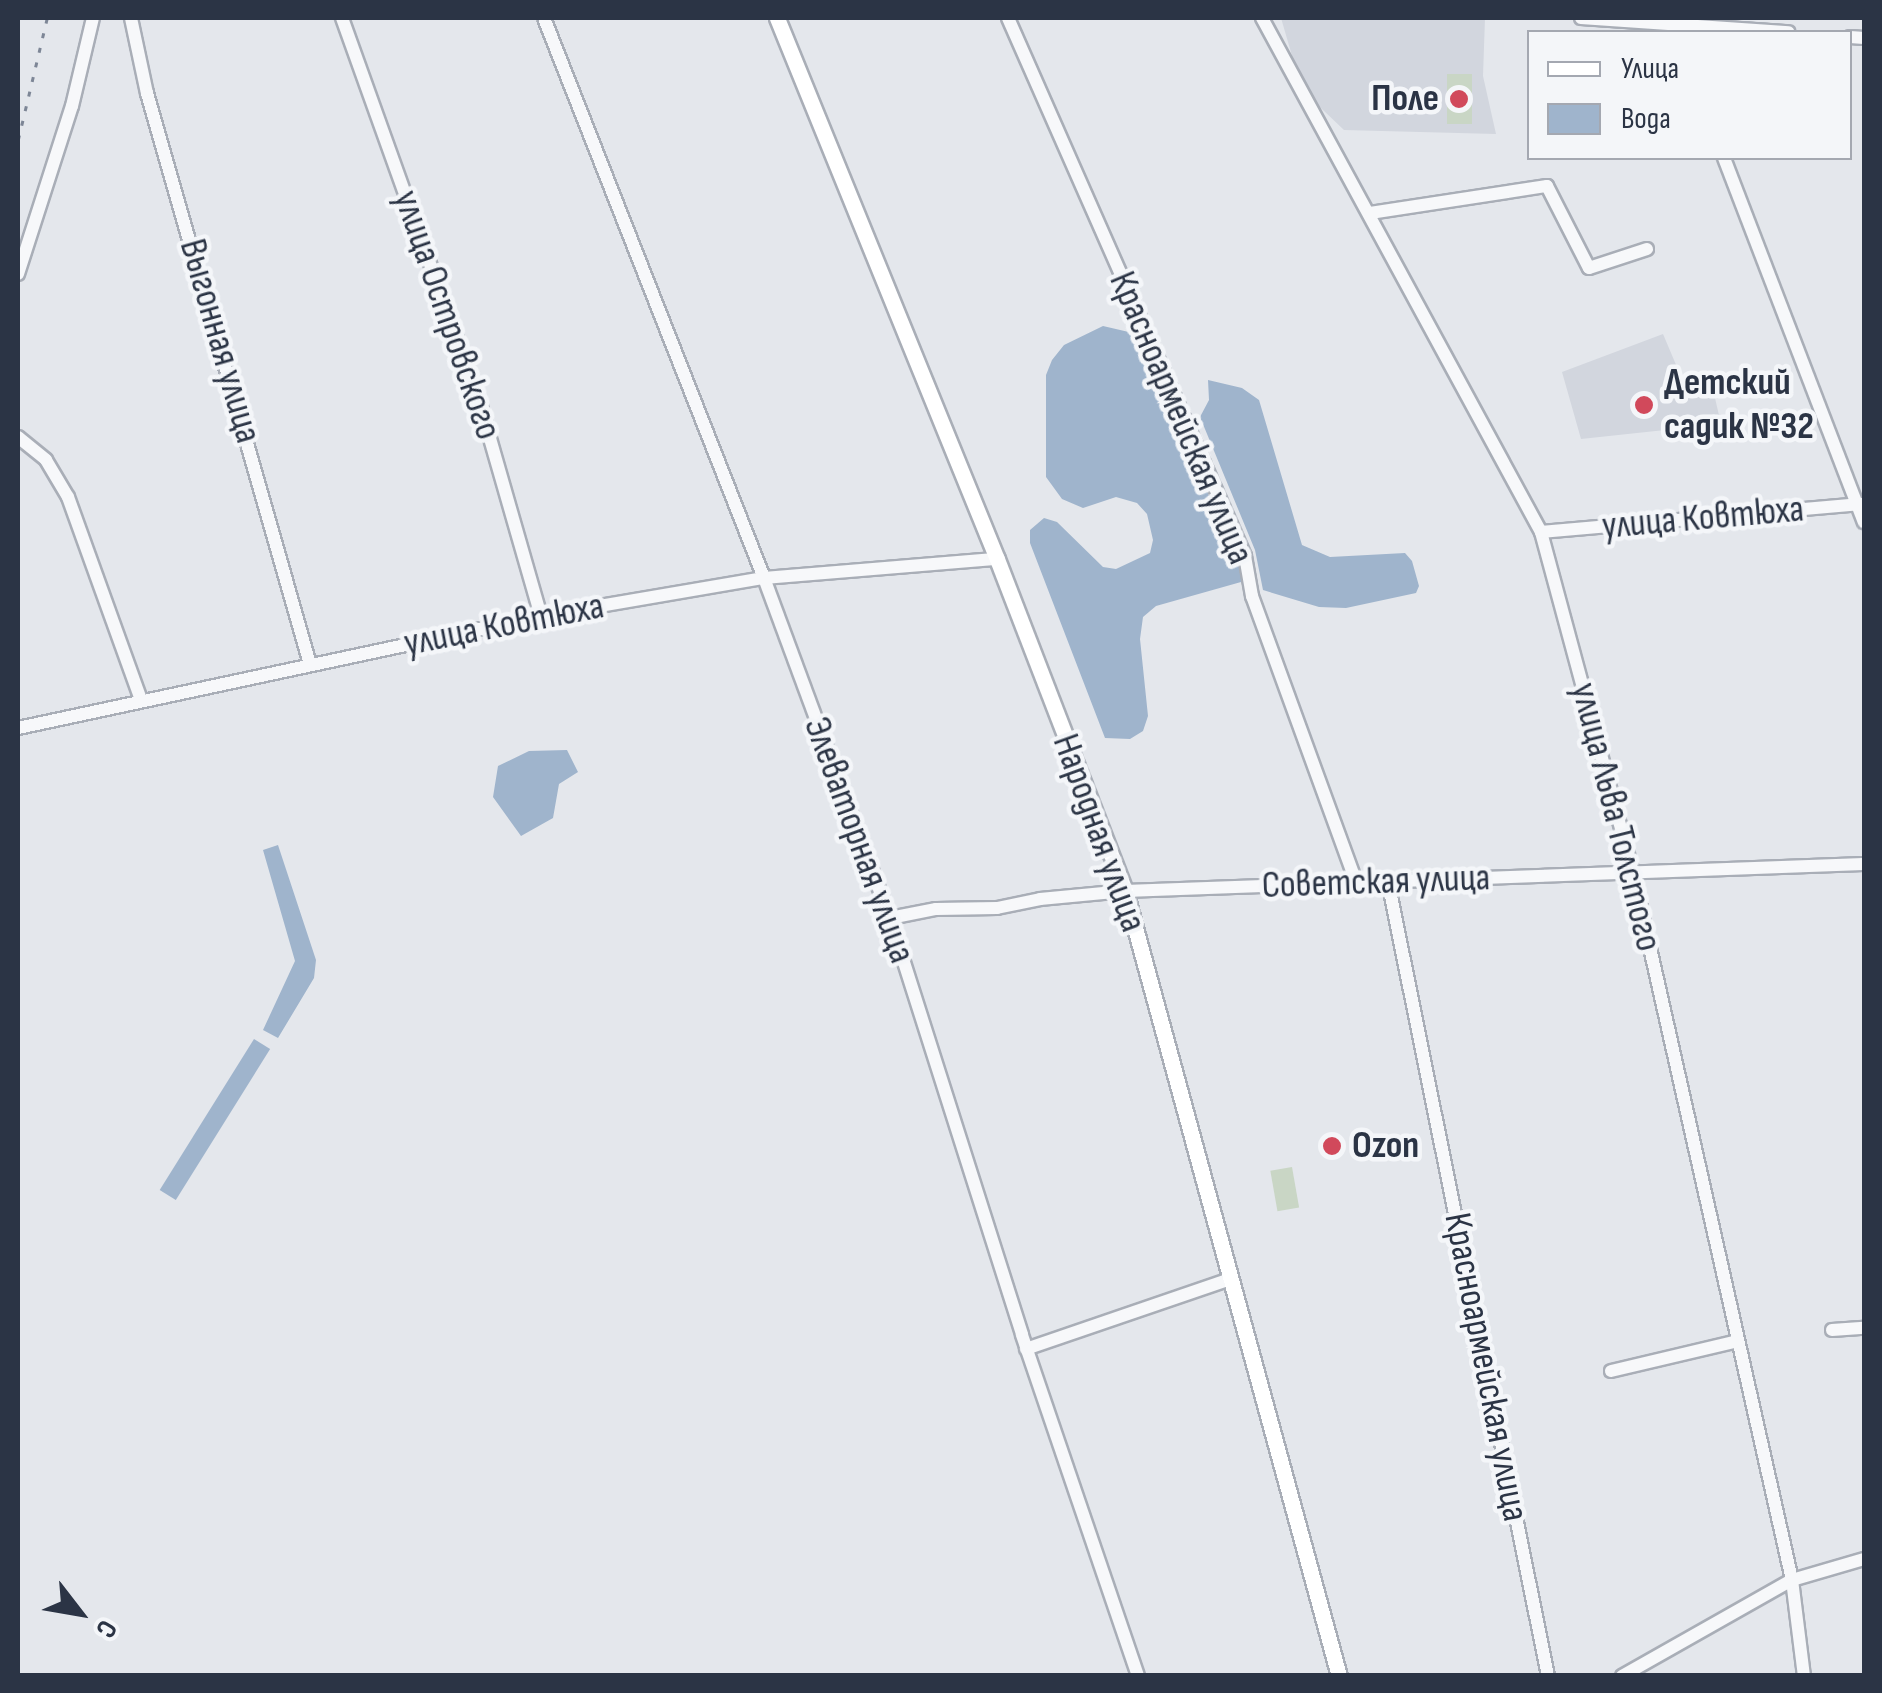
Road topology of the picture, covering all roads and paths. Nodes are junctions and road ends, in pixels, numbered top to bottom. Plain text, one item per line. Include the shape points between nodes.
1 (93, 18) edge
2 (131, 18) edge
3 (342, 18) edge
4 (544, 18) edge
5 (777, 18) edge
6 (1008, 18) edge
7 (1262, 18) edge
8 (1580, 18) edge
9 (1665, 25) edge
10 (1754, 30) edge
11 (1725, 160) edge
12 (1370, 213) junction
13 (1647, 249) dead end
14 (18, 274) edge
15 (18, 437) edge
16 (1863, 504) edge
17 (1864, 522) edge
18 (1541, 532) junction
19 (997, 558) junction
20 (764, 578) junction
21 (540, 616) junction
22 (310, 664) junction
23 (141, 700) junction
24 (18, 728) edge
25 (1864, 864) edge
26 (1633, 872) junction
27 (1388, 881) junction
28 (1356, 882) junction
29 (1124, 891) junction
30 (890, 918) junction
31 (1231, 1280) junction
32 (1864, 1328) edge
33 (1832, 1330) dead end
34 (1738, 1341) junction
35 (1026, 1348) junction
36 (1610, 1371) dead end
37 (1864, 1559) edge
38 (1792, 1580) junction
39 (1138, 1676) edge
40 (1339, 1676) edge
41 (1548, 1676) edge
42 (1622, 1676) edge
43 (1804, 1676) edge

1 - 14 street
2 - 22 street, Выгонная улица
3 - 21 street, улица Островского via 481,407
4 - 20 street, Элеваторная улица
5 - 19 main road, Народная улица
6 - 28 street, Красноармейская улица via 1246,556 1252,596
7 - 12 street, улица Льва Толстого
8 - 9 street
9 - 10 street
11 - 16 street
12 - 13 street via 1547,186 1589,268
12 - 18 street, улица Льва Толстого
15 - 23 street via 46,460 68,497
16 - 17 street
16 - 18 street, улица Ковтюха
18 - 26 street, улица Льва Толстого
19 - 20 street, улица Ковтюха
19 - 29 main road, Народная улица
20 - 21 street, улица Ковтюха
20 - 30 street, Элеваторная улица
21 - 22 street, улица Ковтюха
22 - 23 street, улица Ковтюха
23 - 24 street, улица Ковтюха
25 - 26 street, Советская улица
26 - 27 street, Советская улица
26 - 34 street, улица Льва Толстого
27 - 28 street, Советская улица
27 - 41 street, Красноармейская улица
28 - 29 street, Советская улица
29 - 30 street, Советская улица
29 - 31 main road, Народная улица
30 - 35 street, Элеваторная улица
31 - 35 street
31 - 40 main road, Народная улица
32 - 33 street
34 - 36 street
34 - 38 street, улица Льва Толстого
35 - 39 street, Элеваторная улица
37 - 38 street
38 - 42 street
38 - 43 street, улица Льва Толстого

